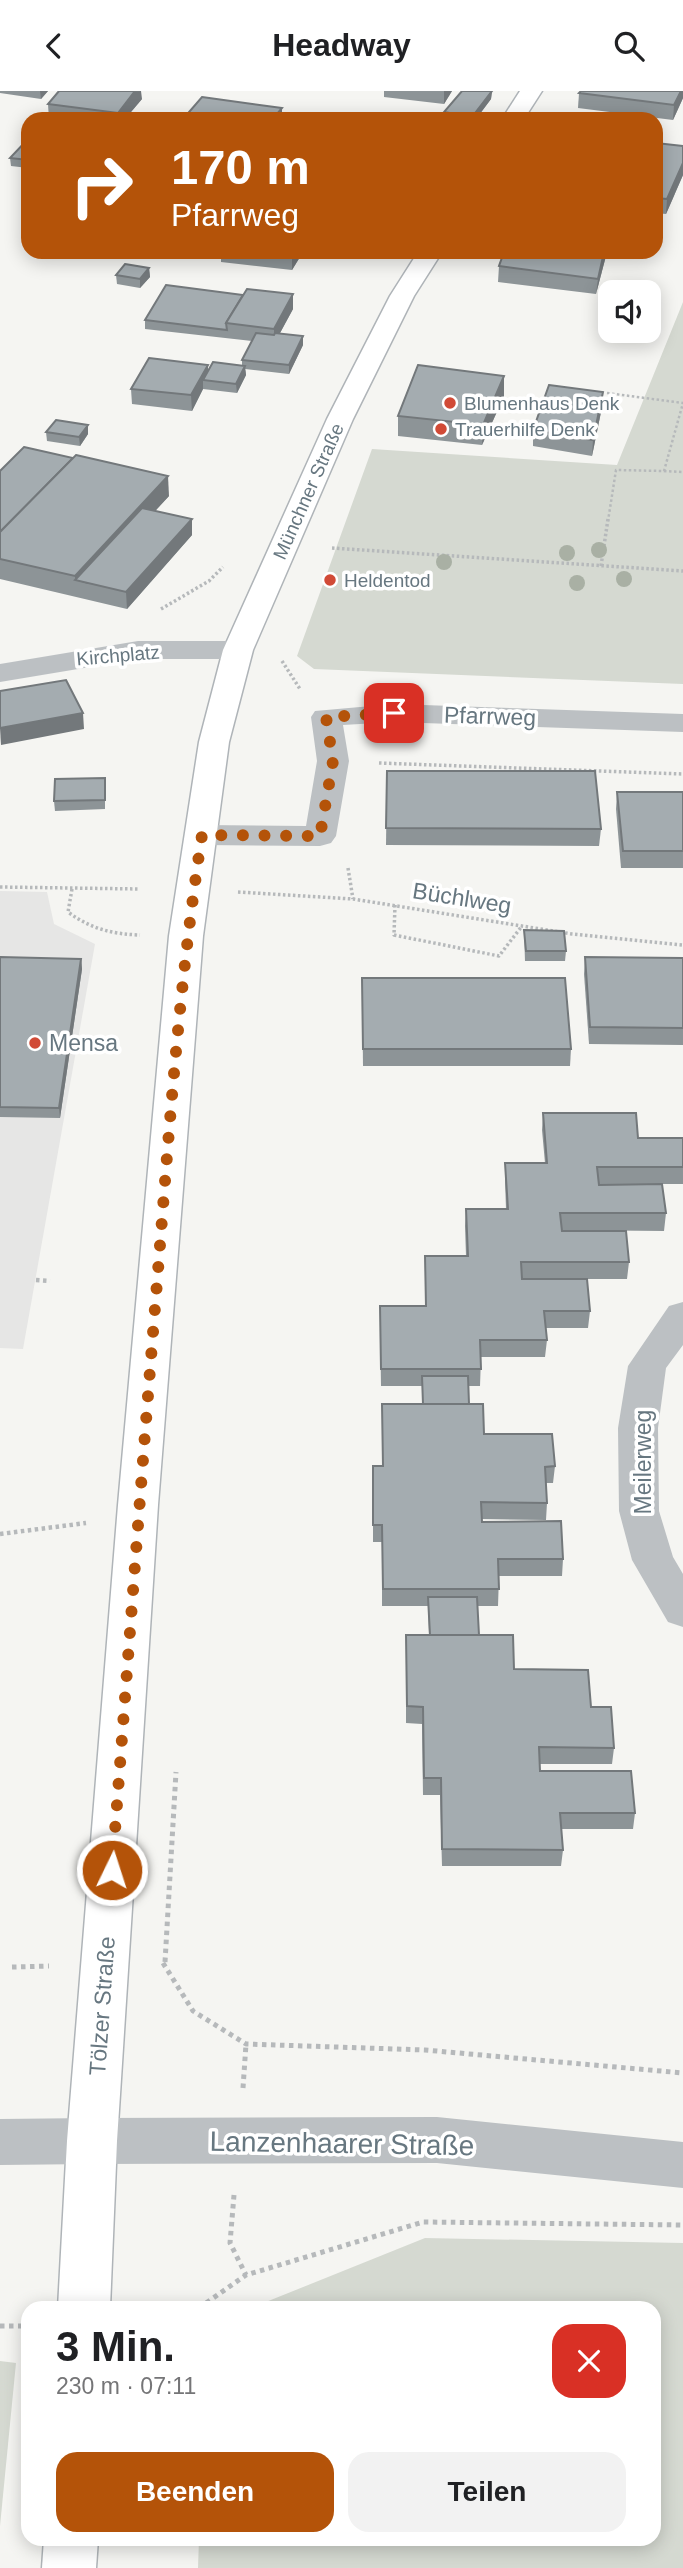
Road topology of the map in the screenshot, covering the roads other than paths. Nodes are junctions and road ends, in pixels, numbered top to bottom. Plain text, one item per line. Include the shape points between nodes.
1 (531, 91) edge
2 (518, 112) edge
3 (426, 259) edge
4 (237, 650) junction
5 (0, 673) edge
6 (683, 723) edge
7 (214, 742) joint
8 (202, 835) junction
9 (683, 1316) edge
10 (683, 1610) edge
11 (0, 2141) edge
12 (92, 2141) junction
13 (683, 2165) edge
14 (84, 2301) edge
15 (71, 2546) edge
16 (69, 2568) edge

1 - 2 main road
3 - 4 main road, Münchner Straße via 340,419
4 - 5 street, Kirchplatz via 138,650
4 - 7 main road, Münchner Straße
6 - 8 street, Pfarrweg via 394,713 326,717 333,761 320,836
7 - 8 main road, Tölzer Straße
8 - 12 main road, Tölzer Straße via 186,936 137,1516
9 - 10 street, Meilerweg via 647,1366 638,1428 639,1511 653,1560
11 - 12 street, Lanzenhaarer Straße
12 - 13 street, Lanzenhaarer Straße via 437,2140
12 - 14 main road, Tölzer Straße
15 - 16 main road

